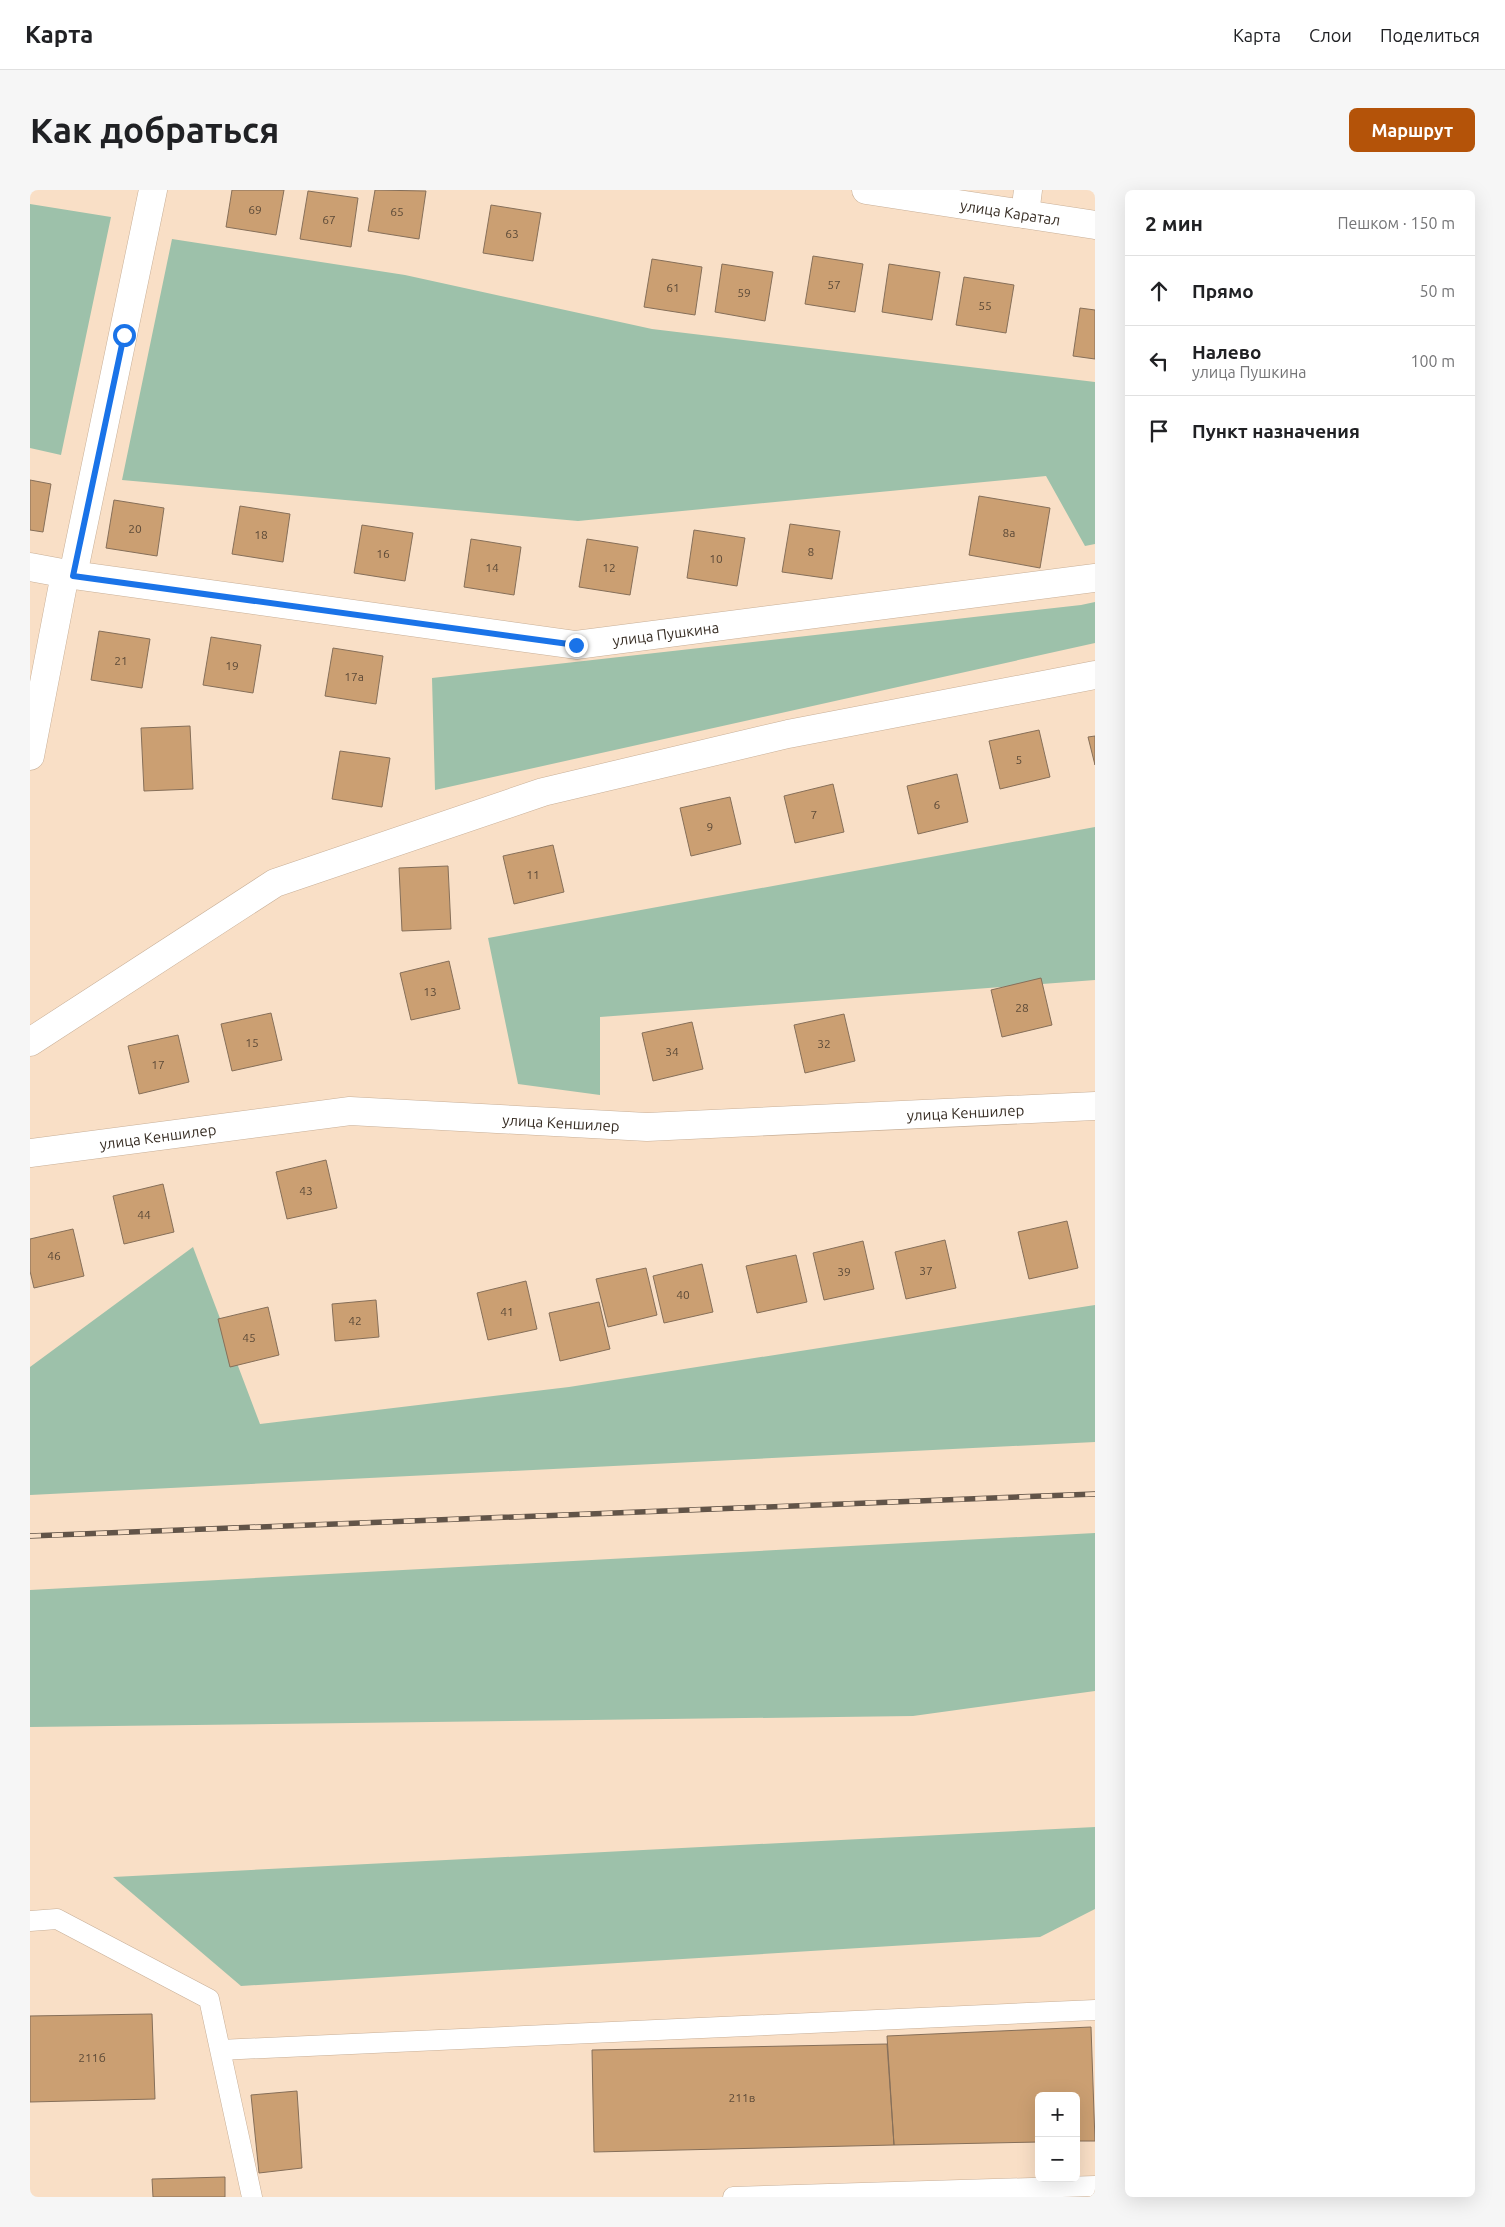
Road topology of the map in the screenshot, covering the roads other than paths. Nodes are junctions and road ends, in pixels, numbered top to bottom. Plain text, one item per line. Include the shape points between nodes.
1 (153, 190) edge
2 (866, 190) edge
3 (1026, 202) edge
4 (1095, 225) edge
5 (30, 567) edge
6 (69, 575) junction
7 (1095, 578) edge
8 (1095, 675) edge
9 (30, 756) edge
10 (30, 1042) edge
11 (1095, 1106) edge
12 (30, 1153) edge
13 (30, 1921) edge
14 (1095, 2010) edge
15 (220, 2050) junction
16 (1095, 2186) edge
17 (252, 2197) edge
18 (733, 2197) edge

1 - 6 street
2 - 3 street, улица Каратал
3 - 4 street, улица Каратал
5 - 6 street, улица Пушкина
6 - 7 street, улица Пушкина via 576,645
6 - 9 street
8 - 10 street via 788,734 543,792 275,883
11 - 12 street, улица Кеншилер via 647,1127 350,1111
13 - 15 lane via 57,1919 209,1999
14 - 15 lane
15 - 17 lane
16 - 18 lane

